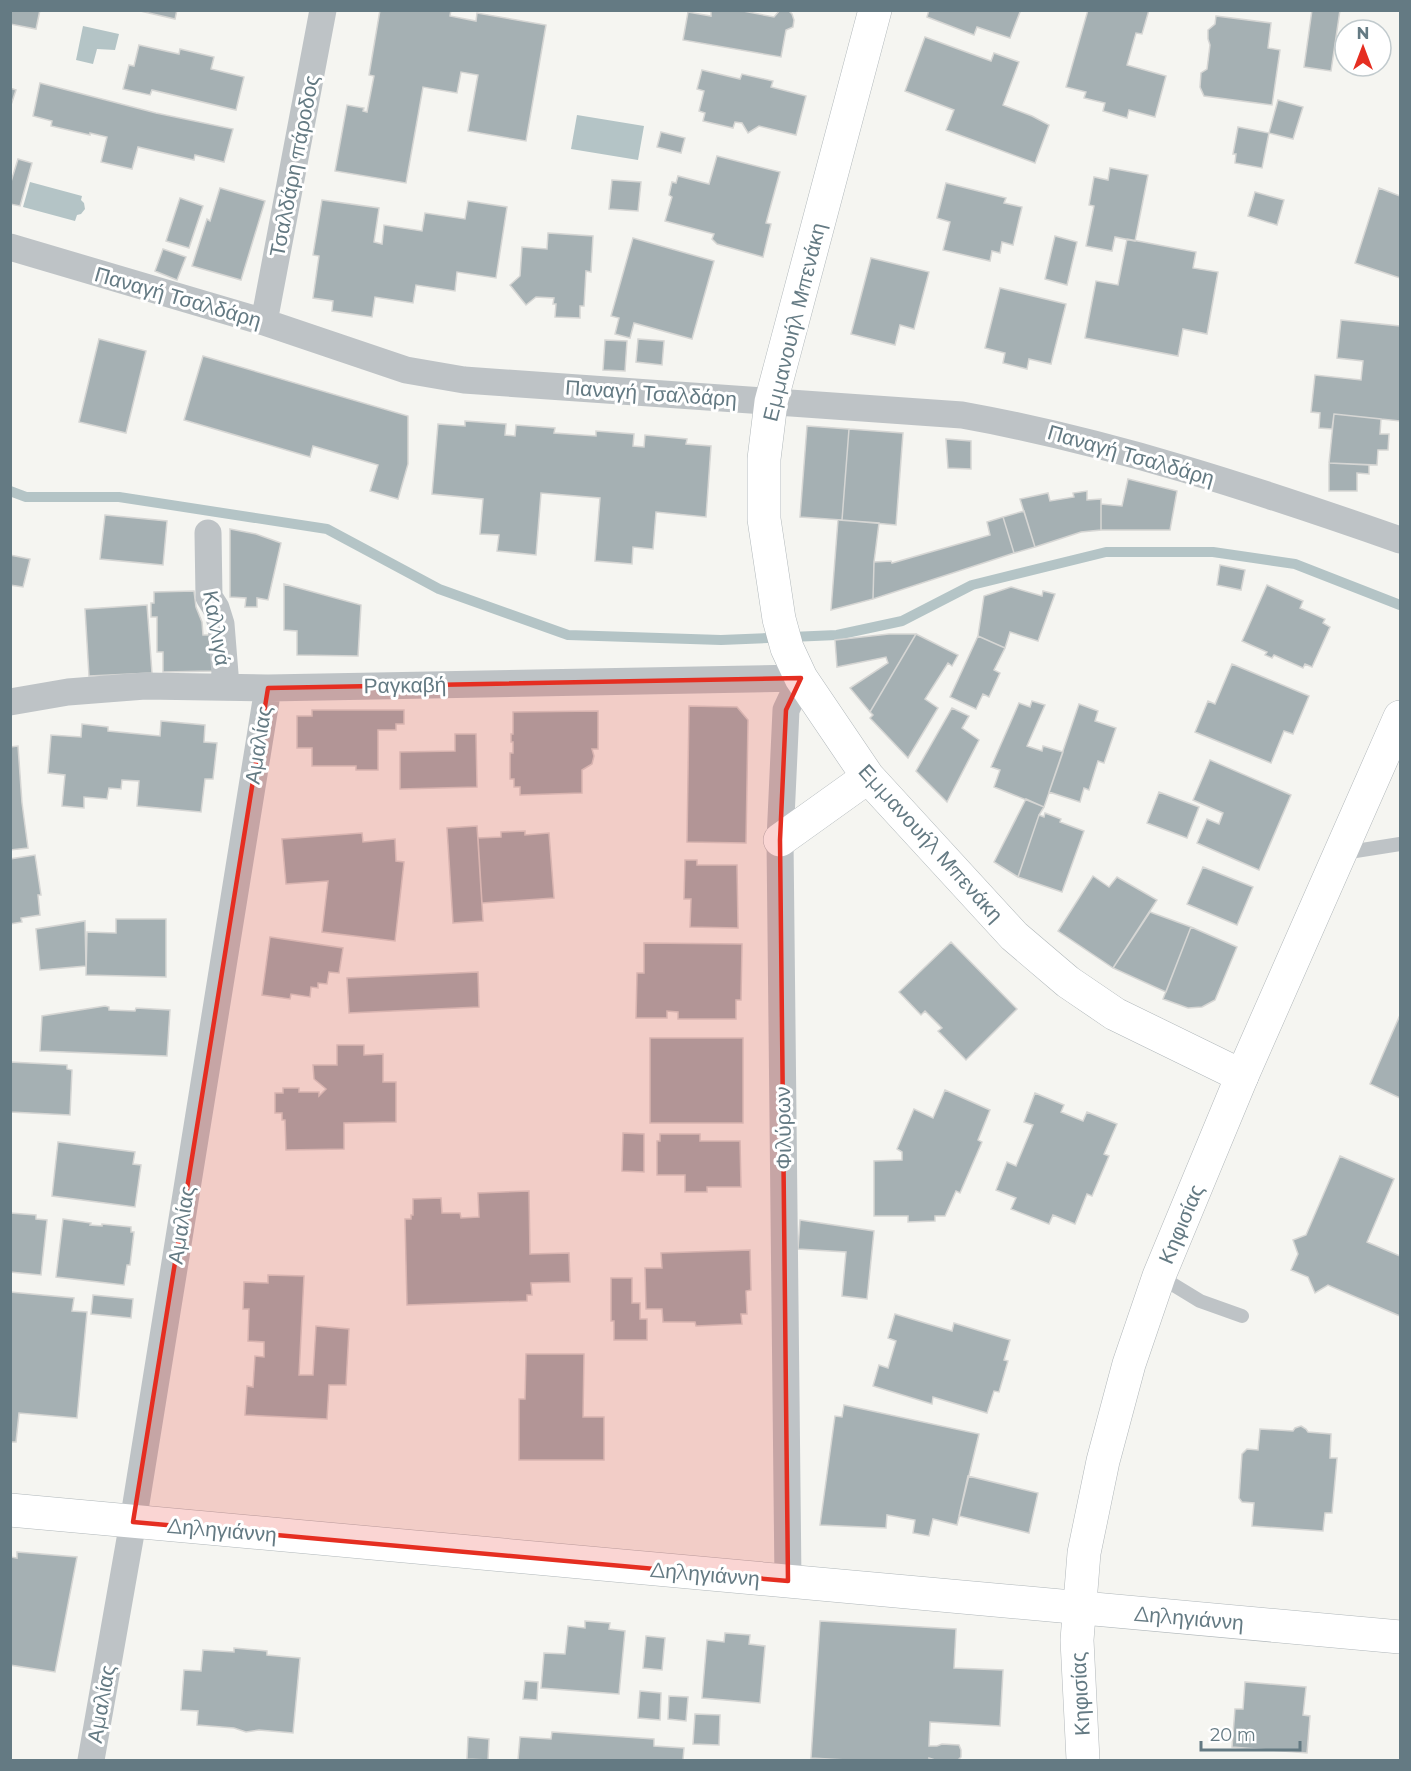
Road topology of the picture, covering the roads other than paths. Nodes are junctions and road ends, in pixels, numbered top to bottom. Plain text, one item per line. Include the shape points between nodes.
1 (323, 10) edge
2 (875, 10) edge
3 (10, 247) edge
4 (264, 322) junction
5 (771, 402) junction
6 (208, 533) dead end
7 (1401, 540) edge
8 (801, 678) junction
9 (226, 686) junction
10 (268, 688) junction
11 (10, 702) edge
12 (1401, 717) edge
13 (868, 777) junction
14 (780, 840) junction
15 (1401, 844) edge
16 (1341, 854) junction
17 (1242, 1076) junction
18 (1160, 1276) junction
19 (1242, 1316) dead end
20 (10, 1510) edge
21 (133, 1522) junction
22 (788, 1581) junction
23 (1078, 1608) junction
24 (1401, 1637) edge
25 (91, 1761) edge
26 (1083, 1761) edge

1 - 4 street, Τσαλδάρη πάροδος
2 - 5 main road, Εμμανουήλ Μπενάκη
3 - 4 street, Παναγή Τσαλδάρη
4 - 5 street, Παναγή Τσαλδάρη via 406,370 464,380
5 - 7 street, Παναγή Τσαλδάρη via 962,415 1025,426 1264,493
5 - 8 main road, Εμμανουήλ Μπενάκη via 764,459 764,519 779,619
6 - 9 street, Καλλιγά via 209,597 221,624
8 - 10 street, Ραγκαβή
8 - 13 main road, Εμμανουήλ Μπενάκη
8 - 14 street, Φιλύρων via 786,710
9 - 10 street, Ραγκαβή
9 - 11 street, Ραγκαβή via 145,686 68,692
10 - 21 street, Αμαλίας
12 - 16 main road, Κηφισίας
13 - 14 main road
13 - 17 main road, Εμμανουήλ Μπενάκη via 1014,936 1068,982 1115,1014
14 - 22 street, Φιλύρων
15 - 16 lane
16 - 17 main road, Κηφισίας
17 - 18 main road, Κηφισίας
18 - 19 lane via 1200,1301
18 - 23 main road, Κηφισίας via 1129,1364 1103,1461 1084,1553
20 - 21 main road, Δηληγιάννη
21 - 22 main road, Δηληγιάννη
21 - 25 street, Αμαλίας
22 - 23 main road, Δηληγιάννη
23 - 24 main road, Δηληγιάννη
23 - 26 main road, Κηφισίας

